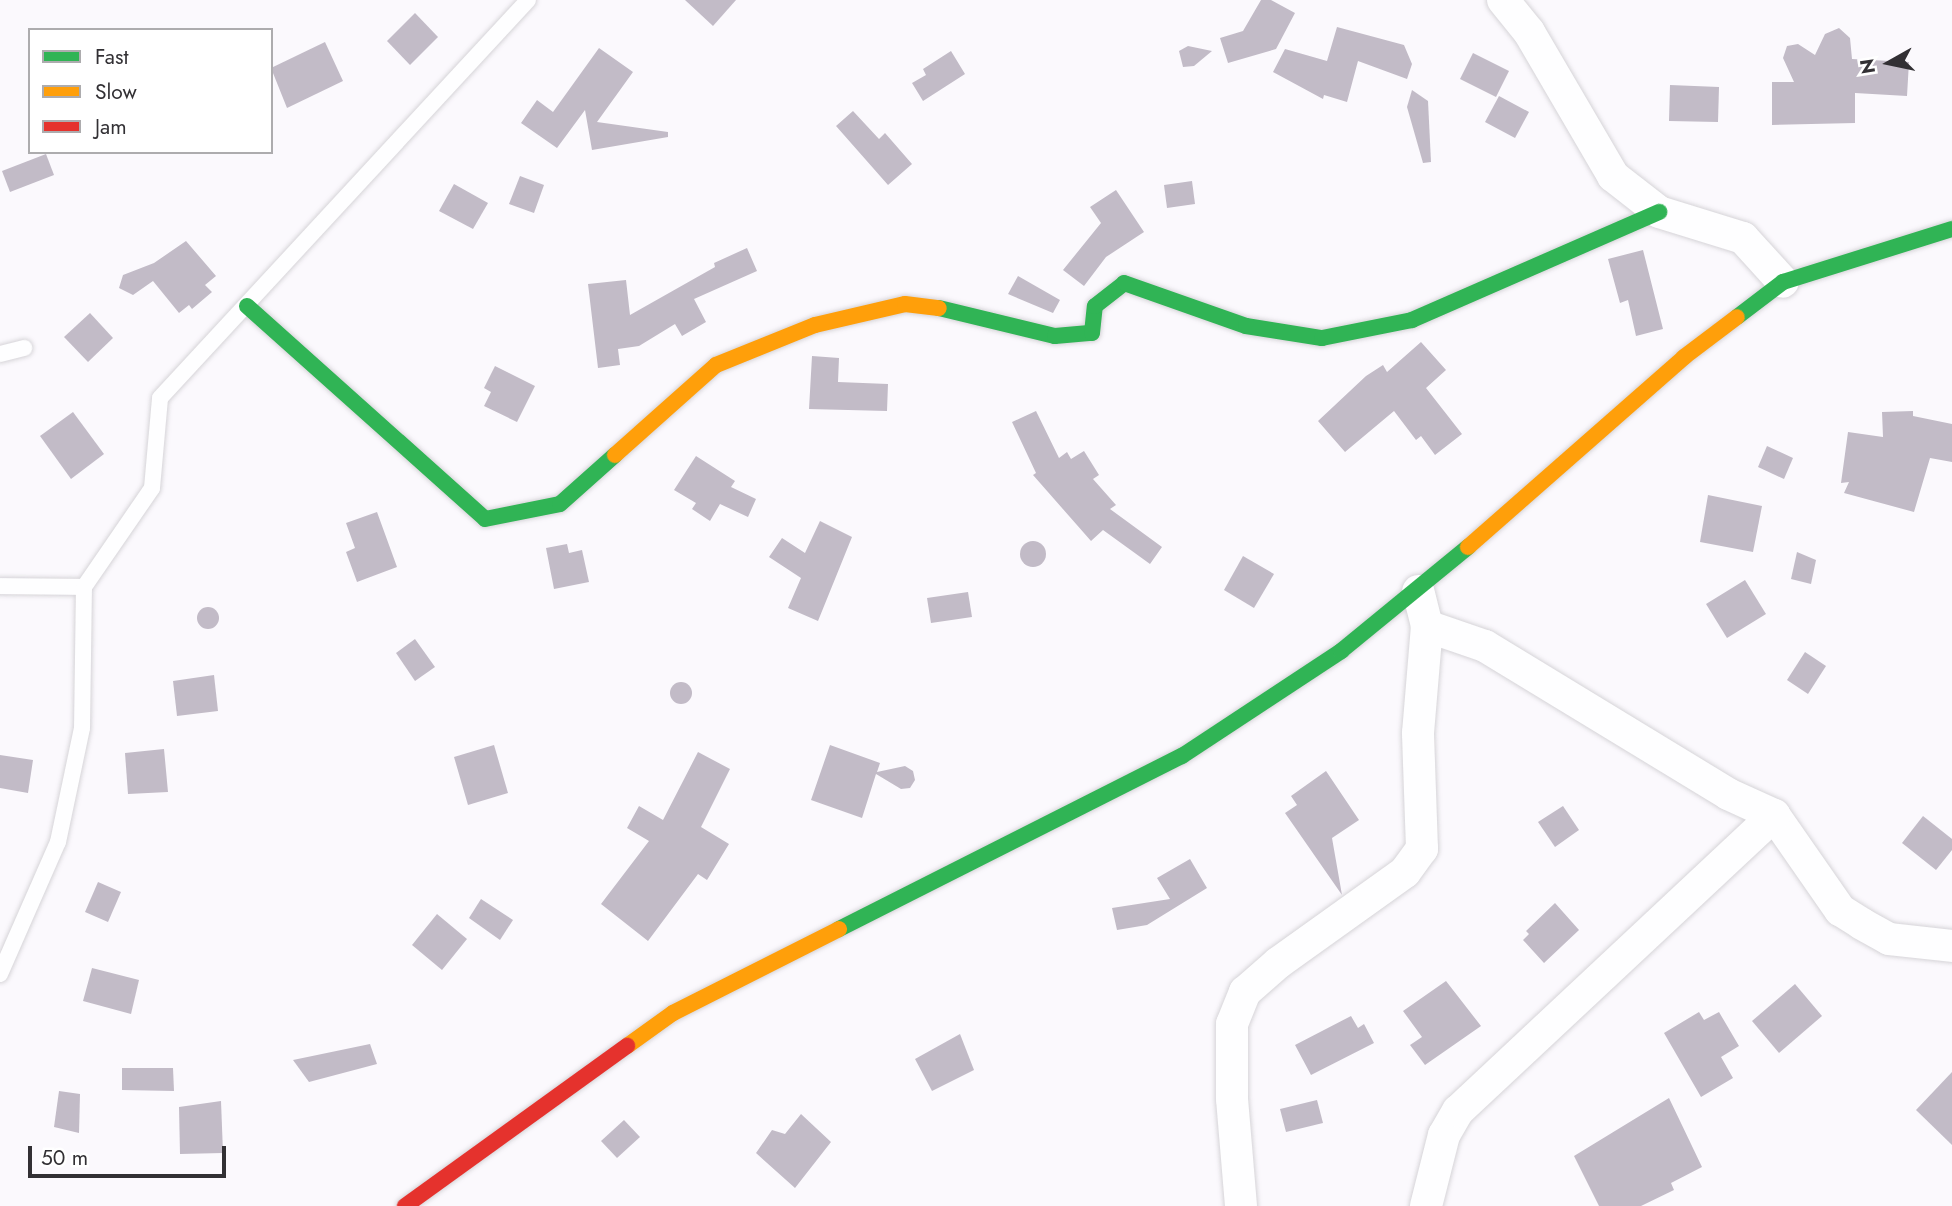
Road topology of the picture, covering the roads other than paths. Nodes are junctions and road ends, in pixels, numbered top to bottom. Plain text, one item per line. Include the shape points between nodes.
1 (528, 0) edge
2 (1503, 0) edge
3 (1659, 212) junction
4 (1952, 229) edge
5 (1783, 282) junction
6 (247, 306) junction
7 (24, 348) dead end
8 (0, 354) edge
9 (0, 586) edge
10 (84, 587) junction
11 (1418, 591) junction
12 (1427, 626) junction
13 (1774, 816) junction
14 (1952, 946) edge
15 (0, 974) edge
16 (405, 1206) edge
17 (1241, 1206) edge
18 (1426, 1206) edge

1 - 6 lane
2 - 3 street via 1529,32 1614,176
3 - 5 street via 1743,238
3 - 6 street via 1412,320 1322,338 1246,327 1124,283 1095,306 1092,333 1055,336 942,308 905,304 815,325 716,365 560,504 485,519
4 - 5 street
5 - 11 street via 1684,357
6 - 10 lane via 160,398 152,488
7 - 8 lane
9 - 10 lane
10 - 15 lane via 82,728 58,842
11 - 12 street
11 - 16 street via 1341,651 1182,756 673,1013
12 - 13 street via 1485,646 1728,794
12 - 17 street via 1418,733 1422,849 1405,872 1245,992 1232,1024 1232,1099
13 - 14 street via 1840,910 1889,939
13 - 18 street via 1458,1111 1444,1135

